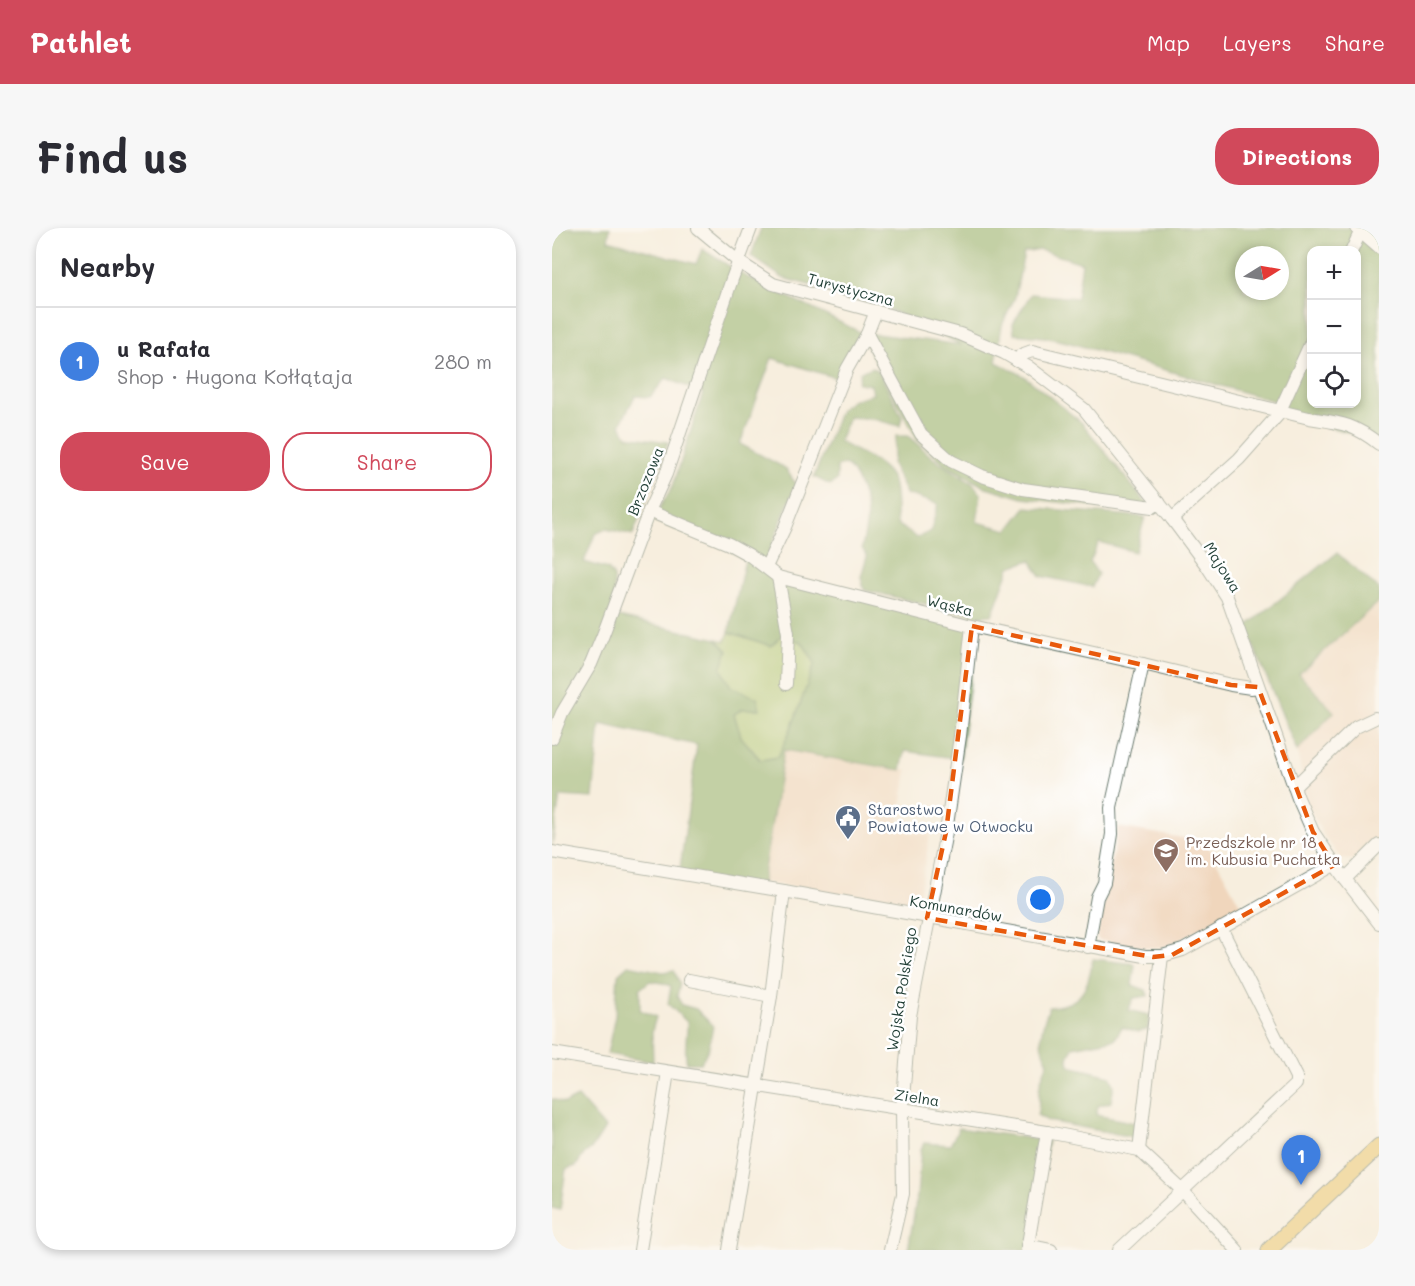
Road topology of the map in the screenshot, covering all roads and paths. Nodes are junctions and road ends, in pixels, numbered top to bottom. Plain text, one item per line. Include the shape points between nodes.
1 (698, 228) edge
2 (751, 228) edge
3 (1360, 229) edge
4 (1354, 246) edge
5 (1379, 248) edge
6 (739, 262) junction
7 (876, 311) junction
8 (867, 334) junction
9 (960, 334) joint
10 (1307, 349) edge
11 (1017, 361) junction
12 (1280, 410) junction
13 (1378, 443) edge
14 (1160, 502) junction
15 (649, 511) junction
16 (1173, 519) junction
17 (765, 567) junction
18 (778, 577) junction
19 (972, 626) junction
20 (1143, 664) junction
21 (786, 684) dead end
22 (1258, 687) junction
23 (1375, 718) dead end
24 (552, 738) edge
25 (1294, 787) junction
26 (1379, 845) edge
27 (552, 852) edge
28 (1334, 865) junction
29 (1345, 879) junction
30 (784, 891) junction
31 (927, 918) junction
32 (1379, 923) edge
33 (1221, 928) junction
34 (1088, 947) junction
35 (1162, 957) junction
36 (689, 980) dead end
37 (771, 996) junction
38 (552, 1053) edge
39 (668, 1072) junction
40 (756, 1085) junction
41 (902, 1110) junction
42 (1047, 1132) junction
43 (1379, 1146) edge
44 (1139, 1150) junction
45 (1182, 1190) junction
46 (1027, 1248) edge
47 (640, 1250) edge
48 (729, 1250) edge
49 (890, 1250) edge
50 (1051, 1250) edge
51 (1119, 1250) edge
52 (1237, 1250) edge
53 (1269, 1250) edge

1 - 6 street, Turystyczna
2 - 6 street, Brzozowa
3 - 4 street
3 - 5 street
6 - 7 street, Turystyczna via 773,284
6 - 15 street, Brzozowa via 666,474
7 - 8 street
7 - 9 street, Turystyczna
8 - 14 street via 921,434 951,461 1023,489 1153,507
8 - 17 street via 847,369 776,549
9 - 11 street, Majowa
10 - 12 street
11 - 12 street via 1032,351
11 - 14 street, Majowa via 1084,409
12 - 13 street via 1354,427
12 - 16 street via 1239,459
14 - 16 street, Majowa
15 - 17 street, Wąska via 729,544
15 - 24 street, Brzozowa via 603,635
16 - 22 street, Majowa via 1227,597
17 - 18 street, Wąska
18 - 19 street, Wąska
18 - 21 street via 788,633
19 - 20 street, Wąska
19 - 31 street, Wojska Polskiego via 946,832
20 - 22 street, Wąska via 1231,685
20 - 34 street via 1111,808 1112,834 1104,883 1097,897
22 - 25 street, Majowa
23 - 25 street via 1356,727
25 - 28 street, Majowa via 1313,832
26 - 29 street
27 - 30 street, Komunardów
28 - 29 street, Majowa
28 - 33 street, Komunardów
29 - 32 street, Majowa
30 - 31 street, Komunardów
30 - 37 street
31 - 34 street, Komunardów
31 - 41 street, Wojska Polskiego via 909,1016
33 - 35 street, Komunardów
33 - 45 street via 1296,1080
34 - 35 street, Komunardów
35 - 44 street
36 - 37 street
37 - 40 street
38 - 39 street, Zielna
39 - 40 street, Zielna
39 - 47 street
40 - 41 street, Zielna
40 - 48 street
41 - 42 street, Zielna
41 - 49 street, Wojska Polskiego via 903,1194
42 - 44 street, Zielna
42 - 46 street
43 - 53 main road
44 - 45 street
45 - 51 street
45 - 52 street
46 - 50 street

